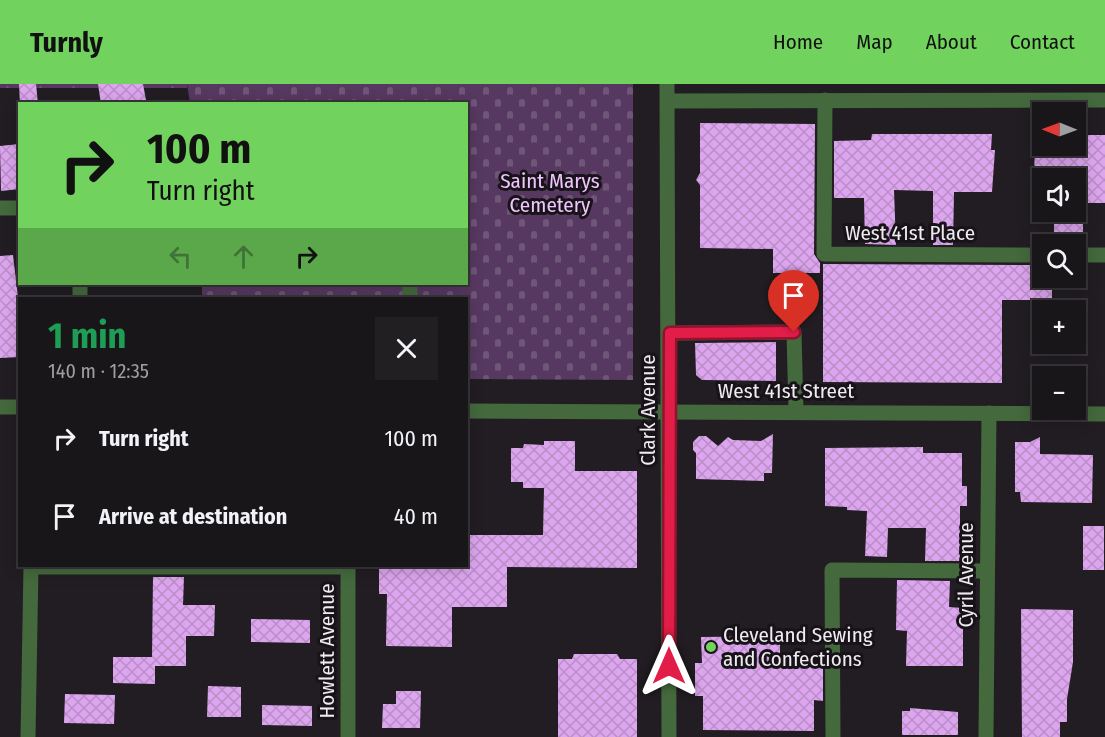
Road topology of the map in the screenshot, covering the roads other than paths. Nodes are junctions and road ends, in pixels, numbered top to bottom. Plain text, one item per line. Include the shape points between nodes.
1 (667, 84) edge
2 (825, 100) junction
3 (1105, 100) edge
4 (668, 101) junction
5 (0, 208) edge
6 (18, 208) edge
7 (1032, 255) edge
8 (1086, 255) edge
9 (1105, 255) edge
10 (670, 333) junction
11 (0, 407) edge
12 (18, 407) edge
13 (468, 411) edge
14 (669, 411) junction
15 (796, 412) junction
16 (989, 413) junction
17 (1105, 414) edge
18 (31, 567) edge
19 (348, 567) edge
20 (986, 571) junction
21 (28, 737) edge
22 (348, 737) edge
23 (669, 737) edge
24 (834, 737) edge
25 (986, 737) edge

1 - 4 street, Clark Avenue
2 - 3 street
2 - 4 street
2 - 7 street, West 41st Place via 824,254
4 - 10 street, Clark Avenue
5 - 6 street
8 - 9 street
10 - 14 street, Clark Avenue
10 - 15 street via 794,332
11 - 12 street
13 - 14 street, West 41st Street
14 - 15 street, West 41st Street
14 - 23 street, Clark Avenue
15 - 16 street, West 41st Street
16 - 17 street, West 41st Street
16 - 20 street, Cyril Avenue
18 - 21 street
19 - 22 street, Howlett Avenue
20 - 24 street via 832,570
20 - 25 street, Cyril Avenue

